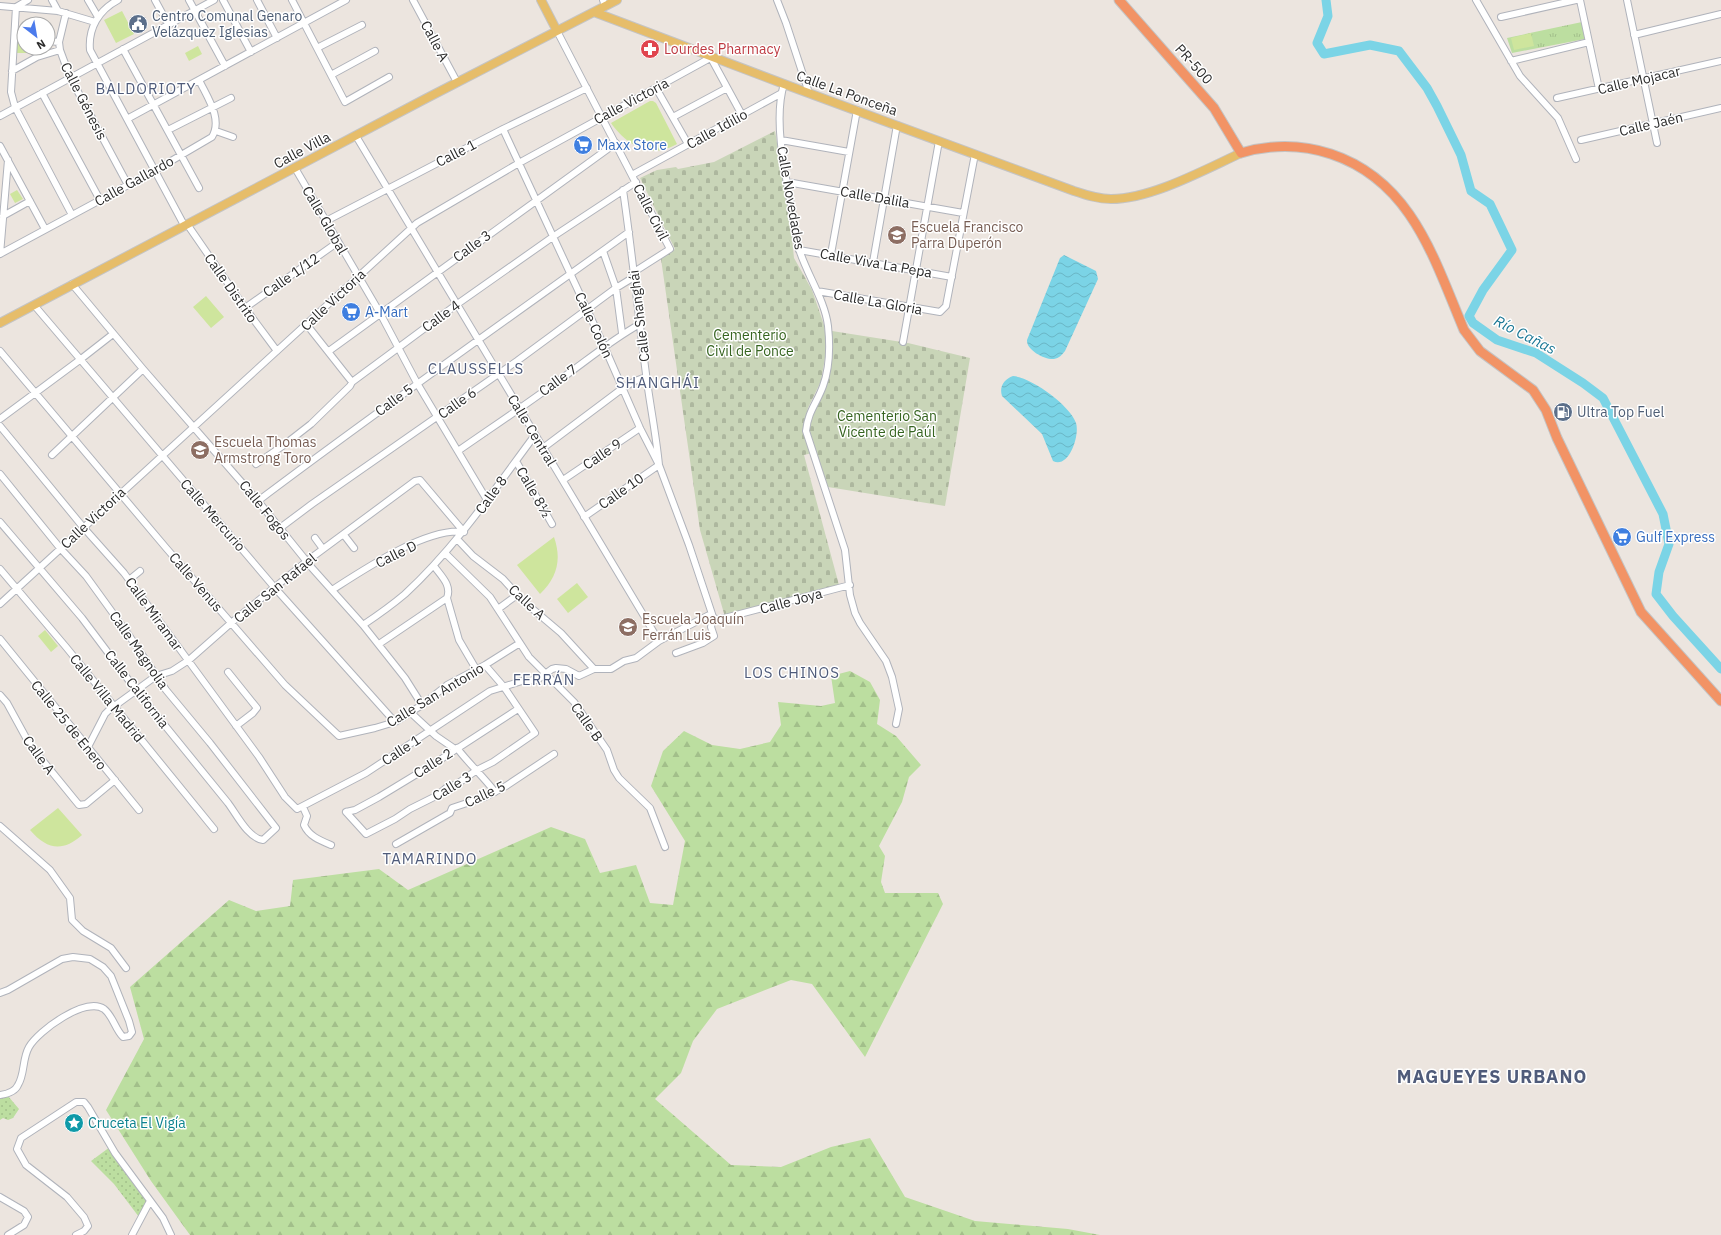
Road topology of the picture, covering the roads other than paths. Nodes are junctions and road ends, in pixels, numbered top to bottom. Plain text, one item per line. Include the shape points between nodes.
1 (28, 0) edge
2 (52, 0) edge
3 (88, 0) edge
4 (118, 0) edge
5 (155, 0) edge
6 (189, 0) edge
7 (214, 0) edge
8 (223, 0) edge
9 (257, 0) edge
10 (292, 0) edge
11 (346, 0) edge
12 (413, 0) edge
13 (541, 0) edge
14 (617, 0) edge
15 (776, 0) edge
16 (1119, 0) edge
17 (1476, 0) edge
18 (1576, 0) edge
19 (1580, 0) edge
20 (1627, 0) edge
21 (604, 3) edge
22 (0, 6) edge
23 (16, 7) junction
24 (194, 10) junction
25 (58, 11) junction
26 (594, 12) junction
27 (66, 13) junction
28 (1721, 14) edge
29 (1501, 17) dead end
30 (97, 19) junction
31 (303, 23) junction
32 (168, 24) junction
33 (362, 25) dead end
34 (557, 31) junction
35 (1634, 35) junction
36 (15, 37) joint
37 (277, 38) junction
38 (56, 41) edge
39 (59, 42) junction
40 (1589, 42) junction
41 (317, 48) junction
42 (123, 49) junction
43 (60, 50) junction
44 (375, 51) dead end
45 (251, 52) junction
46 (712, 58) junction
47 (1510, 61) junction
48 (1721, 61) edge
49 (97, 63) junction
50 (225, 66) junction
51 (12, 71) junction
52 (331, 75) junction
53 (70, 77) junction
54 (389, 77) dead end
55 (1644, 79) junction
56 (199, 80) junction
57 (457, 82) junction
58 (784, 84) junction
59 (587, 88) junction
60 (656, 88) junction
61 (727, 88) junction
62 (1599, 89) junction
63 (42, 93) junction
64 (810, 93) junction
65 (780, 94) junction
66 (231, 98) dead end
67 (1557, 98) dead end
68 (152, 104) junction
69 (15, 107) junction
70 (213, 108) junction
71 (1721, 108) edge
72 (857, 110) junction
73 (742, 115) junction
74 (0, 116) edge
75 (602, 116) junction
76 (673, 117) junction
77 (127, 119) junction
78 (1653, 124) junction
79 (898, 125) junction
80 (503, 129) junction
81 (168, 130) junction
82 (216, 131) junction
83 (356, 136) junction
84 (232, 137) dead end
85 (781, 140) junction
86 (1581, 140) dead end
87 (939, 141) junction
88 (616, 143) junction
89 (1657, 143) dead end
90 (688, 144) junction
91 (0, 146) edge
92 (849, 152) junction
93 (1241, 153) junction
94 (975, 154) junction
95 (181, 155) junction
96 (1576, 159) dead end
97 (8, 160) junction
98 (519, 163) junction
99 (295, 168) junction
100 (154, 171) junction
101 (632, 175) junction
102 (636, 182) junction
103 (787, 182) junction
104 (128, 185) junction
105 (199, 188) dead end
106 (387, 188) junction
107 (623, 190) junction
108 (843, 191) junction
109 (885, 199) junction
110 (100, 200) junction
111 (536, 200) junction
112 (30, 202) junction
113 (926, 206) junction
114 (963, 213) junction
115 (72, 215) junction
116 (3, 216) junction
117 (326, 221) junction
118 (186, 225) junction
119 (411, 228) junction
120 (45, 230) junction
121 (629, 232) junction
122 (554, 236) junction
123 (338, 242) junction
124 (670, 249) joint
125 (799, 250) junction
126 (603, 251) junction
127 (0, 254) edge
128 (832, 254) junction
129 (873, 262) junction
130 (915, 270) junction
131 (436, 272) junction
132 (570, 274) junction
133 (634, 274) junction
134 (358, 277) junction
135 (952, 277) junction
136 (72, 284) junction
137 (616, 288) junction
138 (817, 291) junction
139 (34, 305) junction
140 (456, 305) junction
141 (909, 307) junction
142 (245, 308) junction
143 (588, 310) junction
144 (380, 313) junction
145 (0, 323) edge
146 (307, 324) junction
147 (640, 324) junction
148 (622, 333) junction
149 (113, 334) junction
150 (477, 339) junction
151 (902, 342) dead end
152 (604, 346) junction
153 (397, 348) junction
154 (0, 351) edge
155 (277, 351) junction
156 (329, 351) junction
157 (81, 359) junction
158 (143, 369) junction
159 (499, 374) junction
160 (646, 377) junction
161 (352, 382) junction
162 (417, 383) junction
163 (623, 388) junction
164 (35, 394) junction
165 (113, 398) junction
166 (520, 408) junction
167 (437, 417) junction
168 (0, 419) edge
169 (0, 426) edge
170 (194, 428) junction
171 (640, 428) junction
172 (535, 435) junction
173 (73, 436) junction
174 (543, 448) junction
175 (458, 451) junction
176 (52, 455) dead end
177 (162, 456) junction
178 (516, 461) junction
179 (256, 464) dead end
180 (658, 465) junction
181 (0, 474) edge
182 (563, 480) junction
183 (120, 493) junction
184 (487, 500) junction
185 (258, 501) junction
186 (584, 517) junction
187 (0, 522) edge
188 (552, 524) dead end
189 (83, 527) junction
190 (280, 528) junction
191 (464, 532) junction
192 (344, 534) junction
193 (315, 538) dead end
194 (458, 540) junction
195 (60, 548) junction
196 (354, 548) dead end
197 (324, 549) junction
198 (445, 553) junction
199 (307, 561) junction
200 (436, 564) junction
201 (0, 569) edge
202 (38, 569) junction
203 (140, 571) dead end
204 (129, 580) junction
205 (850, 585) junction
206 (275, 588) junction
207 (16, 589) junction
208 (332, 590) junction
209 (517, 595) junction
210 (447, 598) junction
211 (0, 604) edge
212 (498, 609) junction
213 (712, 615) junction
214 (231, 623) junction
215 (364, 625) junction
216 (0, 640) edge
217 (659, 641) junction
218 (520, 643) junction
219 (379, 644) junction
220 (2, 648) edge
221 (676, 653) dead end
222 (188, 660) junction
223 (485, 665) junction
224 (476, 669) junction
225 (594, 669) junction
226 (228, 672) dead end
227 (545, 674) junction
228 (156, 676) junction
229 (504, 687) junction
230 (136, 690) junction
231 (0, 695) edge
232 (1721, 701) edge
233 (422, 704) junction
234 (114, 706) junction
235 (518, 709) junction
236 (410, 712) junction
237 (395, 722) junction
238 (896, 724) dead end
239 (236, 726) junction
240 (431, 731) junction
241 (344, 736) joint
242 (88, 747) junction
243 (456, 748) junction
244 (554, 754) dead end
245 (477, 770) junction
246 (115, 780) junction
247 (495, 792) junction
248 (300, 808) junction
249 (139, 810) dead end
250 (0, 826) edge
251 (276, 828) joint
252 (214, 829) dead end
253 (366, 834) joint
254 (331, 844) dead end
255 (396, 844) dead end
256 (665, 846) dead end
257 (126, 968) dead end
258 (0, 993) edge
259 (0, 1095) edge
260 (0, 1197) edge
261 (150, 1201) junction
262 (8, 1235) edge
263 (76, 1235) edge
264 (132, 1235) edge
265 (171, 1235) edge

1 - 23 street
2 - 25 street
3 - 30 street
4 - 30 street via 107,6
5 - 32 street
6 - 24 street
7 - 24 street
8 - 45 street
9 - 37 street
10 - 31 street
11 - 31 street
12 - 57 street, Calle A
13 - 34 main road
14 - 21 main road, Calle Villa
15 - 64 street
16 - 93 highway, PR-500 / PR-500 via 1214,108
17 - 47 street
18 - 29 street
19 - 40 street
20 - 35 street
21 - 26 main road, Calle Villa
22 - 23 street
23 - 25 street
23 - 36 street
24 - 32 street
24 - 50 street
25 - 27 street
26 - 34 main road, Calle Villa
26 - 46 main road, Calle La Ponceña
27 - 30 street
27 - 39 street, Calle Génesis
28 - 35 street
30 - 49 street via 89,42
31 - 37 street
31 - 41 street
32 - 42 street
33 - 41 street
34 - 57 main road, Calle Villa
34 - 59 street, Calle Civil
35 - 55 street
36 - 51 street
37 - 45 street
38 - 39 street
39 - 43 street, Calle Génesis
40 - 47 street
40 - 62 street
41 - 52 street
42 - 49 street
42 - 68 street
43 - 51 street via 37,57
43 - 53 street, Calle Génesis
44 - 52 street
45 - 50 street
46 - 58 main road, Calle La Ponceña
46 - 60 street, Calle Victoria
46 - 61 street
47 - 96 street via 1520,76 1558,118
48 - 55 street, Calle Mojacar
49 - 53 street
49 - 77 street, Calle Distrito
50 - 56 street
51 - 69 street via 11,92
52 - 54 street via 345,102
53 - 63 street
53 - 104 street, Calle Génesis
55 - 62 street, Calle Mojacar
55 - 78 street
56 - 68 street
56 - 70 street
57 - 83 main road, Calle Villa
58 - 64 main road, Calle La Ponceña
58 - 65 street, Calle Novedades
59 - 75 street, Calle Civil
59 - 80 street, Calle 1
60 - 75 street, Calle Victoria
60 - 76 street
61 - 73 street
61 - 76 street
62 - 67 street, Calle Mojacar
63 - 69 street
63 - 110 street
64 - 72 main road, Calle La Ponceña
65 - 73 street, Calle Idilio
65 - 85 street, Calle Novedades
66 - 70 street
68 - 77 street
68 - 81 street
69 - 74 street
69 - 115 street
70 - 81 street
70 - 82 street via 217,119
71 - 78 street, Calle Jaén
72 - 79 main road, Calle La Ponceña
72 - 92 street
73 - 90 street, Calle Idilio
75 - 88 street, Calle Civil
75 - 98 street, Calle Victoria
76 - 90 street
77 - 100 street, Calle Distrito
78 - 86 street, Calle Jaén
78 - 89 street
79 - 87 main road, Calle La Ponceña
79 - 109 street
80 - 98 street, Calle Colón
80 - 106 street, Calle 1
81 - 95 street
82 - 84 street
82 - 95 street, Calle Gallardo via 212,138
83 - 99 main road, Calle Villa
83 - 106 street, Calle Central
85 - 92 street
85 - 103 street, Calle Novedades
87 - 94 main road, Calle La Ponceña
87 - 113 street
88 - 101 street, Calle Civil
88 - 111 street, Calle 3
90 - 101 street, Calle Idilio
91 - 97 street
92 - 108 street
93 - 94 main road, Calle La Ponceña via 1172,184 1132,197 1109,199 1092,196
93 - 232 highway via 1280,146 1319,150 1360,167 1381,182 1401,202 1426,240 1464,330 1472,343 1533,390 1546,410 1641,612
94 - 114 street
95 - 100 street, Calle Gallardo
95 - 105 street
97 - 112 street
97 - 116 street
98 - 111 street, Calle Colón
98 - 119 street, Calle Victoria
99 - 117 street, Calle Global
99 - 118 main road, Calle Villa
100 - 104 street, Calle Gallardo
100 - 118 street, Calle Distrito
101 - 102 street, Calle Civil
102 - 107 street, Calle 4
102 - 124 street, Calle Civil
103 - 108 street, Calle Dalila
103 - 125 street, Calle Novedades
104 - 110 street, Calle Gallardo
106 - 117 street, Calle 1
106 - 119 street, Calle Central
107 - 121 street, Calle Shanghái
107 - 122 street, Calle 4
108 - 109 street, Calle Dalila
108 - 128 street
109 - 113 street, Calle Dalila
109 - 129 street
110 - 115 street, Calle Gallardo
111 - 122 street, Calle Colón
111 - 131 street, Calle 3
112 - 116 street
112 - 120 street
113 - 114 street, Calle Dalila
113 - 130 street
114 - 135 street
115 - 120 street, Calle Gallardo
116 - 127 street
117 - 123 street, Calle Global
118 - 136 main road, Calle Villa
118 - 142 street, Calle Distrito
119 - 131 street, Calle Central
119 - 134 street, Calle Victoria
120 - 127 street, Calle Gallardo
121 - 126 street, Calle 5
121 - 133 street, Calle Shanghái
122 - 132 street, Calle Colón
122 - 140 street, Calle 4
123 - 134 street, Calle Global
123 - 142 street, Calle 1/12
124 - 133 street, Calle 6
125 - 128 street, Calle Viva La Pepa
125 - 138 street, Calle Novedades
126 - 132 street, Calle 5
126 - 137 street
128 - 129 street, Calle Viva La Pepa
129 - 130 street, Calle Viva La Pepa
130 - 135 street, Calle Viva La Pepa
130 - 141 street
131 - 140 street, Calle Central
131 - 144 street, Calle 3
132 - 143 street, Calle Colón
132 - 150 street, Calle 5
133 - 137 street, Calle 6
133 - 147 street, Calle Shanghái
134 - 144 street, Calle Global
134 - 146 street, Calle Victoria
135 - 141 street, Calle La Gloria via 946,306 940,312
136 - 139 main road, Calle Villa
136 - 149 street, Calle Fogos
137 - 143 street, Calle 6
137 - 148 street
138 - 141 street, Calle La Gloria
138 - 205 street, Calle Novedades via 828,324 830,351 823,386 811,409 806,431 845,550
139 - 145 main road, Calle Villa
139 - 157 street, Calle Mercurio
140 - 150 street, Calle Central
140 - 153 street, Calle 4
141 - 151 street
142 - 155 street, Calle Distrito
143 - 152 street, Calle Colón
143 - 159 street, Calle 6
144 - 153 street, Calle Global
144 - 156 street, Calle 3
146 - 155 street, Calle Victoria
146 - 156 street
147 - 148 street, Calle 7
147 - 160 street, Calle Shanghái
148 - 152 street, Calle 7
149 - 157 street
149 - 158 street, Calle Fogos
150 - 159 street, Calle Central
150 - 162 street, Calle 5
152 - 163 street, Calle Colón
152 - 166 street, Calle 7
153 - 161 street, Calle 4
153 - 162 street, Calle Global
154 - 164 street
155 - 170 street, Calle Victoria
156 - 161 street
157 - 164 street
157 - 165 street, Calle Mercurio
158 - 165 street
158 - 170 street, Calle Fogos
159 - 166 street, Calle Central
159 - 167 street, Calle 6
160 - 163 street
160 - 180 street, Calle Shanghái via 656,432
161 - 179 street, Calle 4 via 311,424
162 - 167 street, Calle Global
162 - 185 street, Calle 5
163 - 171 street, Calle Colón
163 - 174 street
164 - 168 street
164 - 173 street, Calle Venus
165 - 173 street
165 - 177 street, Calle Mercurio
166 - 172 street, Calle Central
166 - 175 street, Calle 7
167 - 175 street, Calle Global
167 - 190 street, Calle 6
169 - 189 street, Calle Miramar
170 - 177 street, Calle Victoria
170 - 185 street, Calle Fogos
171 - 180 street, Calle Colón
171 - 182 street, Calle 9
172 - 174 street, Calle Central
172 - 178 street, Calle 8
173 - 176 street
173 - 183 street, Calle Venus
174 - 182 street, Calle Central
175 - 184 street, Calle Global
177 - 183 street, Calle Victoria
177 - 206 street, Calle Mercurio
178 - 184 street, Calle 8
178 - 188 street, Calle 8½
180 - 186 street, Calle 10
180 - 213 street, Calle Colón via 689,545
181 - 195 street, Calle Magnolia
182 - 186 street, Calle Central
183 - 189 street, Calle Victoria
183 - 214 street, Calle Venus
184 - 191 street, Calle 8
185 - 190 street, Calle Fogos
186 - 217 street, Calle Central
187 - 202 street, Calle California
189 - 195 street, Calle Victoria
189 - 204 street, Calle Miramar
190 - 199 street, Calle Fogos
191 - 192 street, Calle San Rafael via 430,490 418,480
191 - 194 street, Calle 8
191 - 208 street, Calle D via 454,530 440,533 416,543 373,564
192 - 196 street
192 - 197 street, Calle San Rafael
193 - 197 street
194 - 198 street, Calle 8
194 - 209 street, Calle A via 473,556 503,579
195 - 202 street, Calle Victoria
195 - 228 street, Calle Magnolia via 86,576
197 - 199 street, Calle San Rafael
198 - 200 street, Calle 8
198 - 212 street, Calle B via 490,596
199 - 206 street, Calle San Rafael
199 - 208 street, Calle Fogos
200 - 210 street via 449,589
200 - 215 street via 404,595
201 - 207 street, Calle Villa Madrid
202 - 207 street, Calle Victoria
202 - 230 street, Calle California via 82,618
203 - 204 street
204 - 222 street, Calle Miramar
205 - 213 street, Calle Joya via 718,620
205 - 238 street, Calle Novedades via 856,618 886,661 892,677 898,709
206 - 214 street, Calle San Rafael
206 - 237 street, Calle Mercurio
207 - 211 street, Calle Victoria
207 - 234 street, Calle Villa Madrid
208 - 215 street, Calle Fogos
209 - 212 street
209 - 225 street, Calle A via 561,633
210 - 219 street
210 - 224 street via 460,640
212 - 218 street, Calle B
213 - 217 street
213 - 221 street, Calle Colón via 711,627 714,636 704,644
214 - 222 street, Calle San Rafael
214 - 241 street, Calle Venus via 286,685 339,736
215 - 219 street, Calle Fogos
216 - 220 street, Calle 25 de Enero
217 - 225 street via 636,658 624,661 611,669
218 - 223 street, Calle San Antonio
218 - 227 street, Calle B
219 - 233 street, Calle Fogos
220 - 242 street, Calle 25 de Enero
222 - 228 street, Calle San Rafael via 172,671
222 - 239 street, Calle Miramar
223 - 224 street, Calle San Antonio
223 - 229 street
224 - 233 street, Calle San Antonio via 447,685
225 - 227 street, Calle 1 via 579,676 562,668 552,669
226 - 239 street via 257,708
227 - 229 street, Calle 1 via 537,680 522,681
227 - 256 street, Calle B via 568,695 583,714 607,750 619,778 650,808
228 - 230 street, Calle San Rafael
228 - 251 street, Calle Magnolia
229 - 235 street
229 - 240 street, Calle 1 via 490,691
230 - 234 street, Calle San Rafael
230 - 251 street, Calle California via 256,839 264,840
231 - 246 street, Calle A via 38,756 77,803 82,806 86,804
233 - 236 street, Calle San Antonio
234 - 242 street, Calle San Rafael via 105,714
234 - 252 street, Calle Villa Madrid
235 - 243 street, Calle 2
235 - 245 street, Calle 3 via 535,733
236 - 237 street, Calle San Antonio
236 - 240 street
237 - 241 street, Calle San Antonio
239 - 248 street, Calle Miramar via 285,797
240 - 243 street
240 - 248 street, Calle 1 via 366,773
242 - 246 street, Calle 25 de Enero
243 - 245 street
243 - 253 street, Calle 2 via 379,797 346,812
244 - 247 street, Calle 5
245 - 247 street
245 - 253 street, Calle 3 via 457,784 446,788 438,796
246 - 249 street, Calle 25 de Enero
247 - 255 street, Calle 5 via 452,808 450,814
248 - 254 street via 307,816 304,825 313,837
250 - 257 street via 50,870 70,898 72,920 80,929 111,948
258 - 259 street via 62,959 90,959 111,976 132,1032 129,1036 123,1037 109,1015 99,1007 86,1008 66,1017 52,1024 34,1040 26,1052 18,1086 12,1092
260 - 262 street via 24,1211 28,1217 24,1226
261 - 263 street via 115,1153 88,1107 84,1102 76,1102 21,1138 17,1149 26,1165 67,1197 84,1217 88,1226 84,1232
261 - 264 street
261 - 265 street

